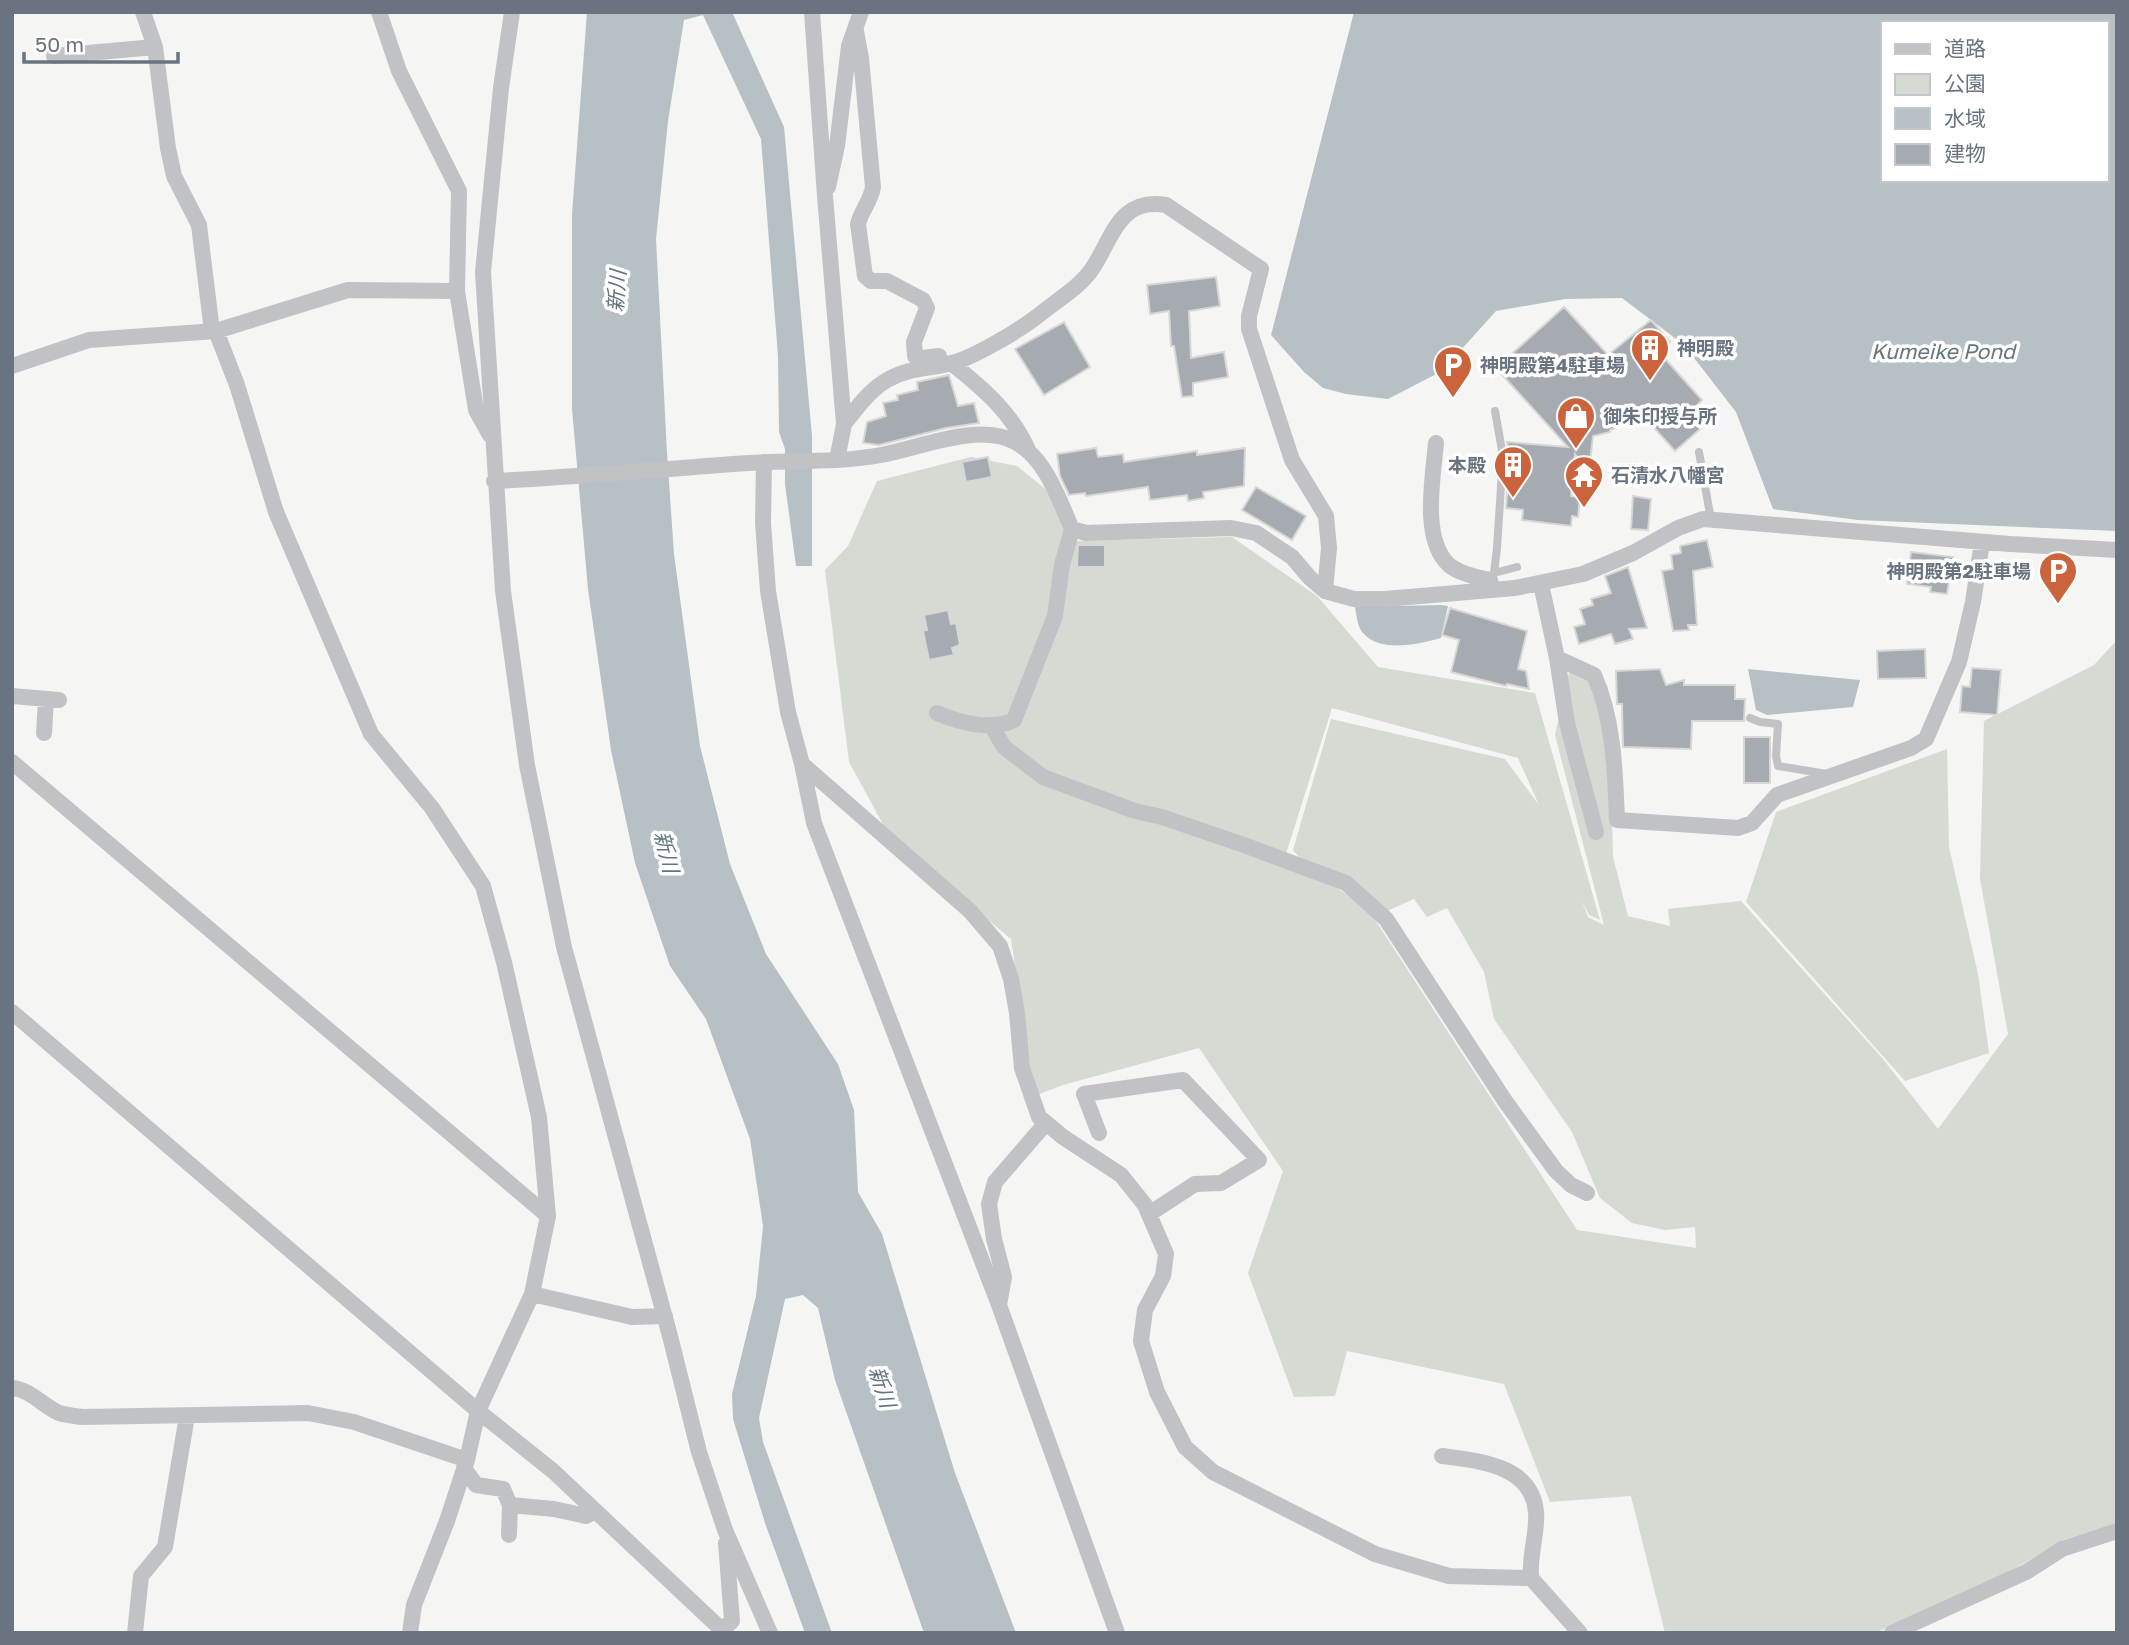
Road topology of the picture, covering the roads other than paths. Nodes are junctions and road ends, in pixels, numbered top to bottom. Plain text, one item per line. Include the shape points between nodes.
1 (144, 12) edge
2 (379, 12) edge
3 (512, 12) edge
4 (812, 12) edge
5 (861, 12) edge
6 (856, 31) junction
7 (155, 47) junction
8 (54, 56) dead end
9 (825, 196) junction
10 (457, 290) junction
11 (214, 331) junction
12 (953, 362) junction
13 (12, 366) edge
14 (1494, 411) dead end
15 (844, 424) junction
16 (492, 438) junction
17 (1436, 443) dead end
18 (1699, 452) dead end
19 (1030, 455) junction
20 (838, 460) junction
21 (763, 462) junction
22 (494, 481) junction
23 (1711, 520) junction
24 (1072, 529) junction
25 (1982, 542) junction
26 (2117, 550) edge
27 (1517, 567) dead end
28 (1489, 581) junction
29 (1541, 584) junction
30 (1325, 591) junction
31 (1557, 658) junction
32 (12, 696) edge
33 (937, 713) dead end
34 (1750, 718) dead end
35 (991, 725) junction
36 (44, 733) dead end
37 (12, 762) edge
38 (802, 764) junction
39 (1833, 775) junction
40 (1596, 832) dead end
41 (12, 1012) edge
42 (1046, 1123) junction
43 (1099, 1133) dead end
44 (1587, 1193) dead end
45 (1149, 1214) junction
46 (548, 1216) junction
47 (532, 1294) junction
48 (999, 1304) junction
49 (665, 1316) junction
50 (12, 1388) edge
51 (478, 1411) junction
52 (187, 1416) junction
53 (1442, 1456) dead end
54 (466, 1464) junction
55 (510, 1505) junction
56 (595, 1511) junction
57 (725, 1530) junction
58 (2117, 1531) edge
59 (509, 1535) dead end
60 (1531, 1578) junction
61 (135, 1633) edge
62 (410, 1633) edge
63 (770, 1633) edge
64 (1116, 1633) edge
65 (1580, 1633) edge
66 (1892, 1633) edge

1 - 7 street
2 - 10 street via 400,71 459,191
3 - 16 street via 482,272
4 - 9 street
5 - 6 street
6 - 9 street via 849,46 834,165
6 - 12 street via 873,187 858,224 865,276 887,281 923,300 927,308 914,342 915,356 940,356
7 - 8 street
7 - 11 street via 168,148 174,176 199,225
9 - 15 street
10 - 11 street via 348,290
10 - 16 street via 476,410
11 - 13 street via 89,340
11 - 46 street via 237,385 276,512 371,734 432,808 484,886 532,1080
12 - 15 street via 888,379
12 - 19 street via 1004,410
12 - 30 street via 1037,317 1077,284 1126,214 1158,204 1179,213 1261,269 1249,329 1292,460 1326,516
14 - 28 lane via 1503,456
15 - 20 street
16 - 22 street
17 - 28 street via 1430,505 1437,548 1450,565
18 - 23 lane
19 - 20 street via 1016,442 978,434
19 - 24 street via 1049,478
20 - 21 street
21 - 22 street
21 - 38 street via 768,591 788,712
22 - 49 street via 503,591 527,765 559,921
23 - 25 street
23 - 29 street via 1692,523 1583,573
24 - 30 street via 1086,533 1231,528 1256,533 1292,557
24 - 35 street via 1055,616 1014,720 1003,726
25 - 26 street
25 - 39 street via 1959,662 1926,740
27 - 28 lane
28 - 29 street
28 - 30 street via 1385,599
29 - 31 street
31 - 39 street via 1594,675 1602,693 1615,755 1617,820 1738,828 1752,823 1777,795
31 - 40 street via 1567,723
32 - 36 street via 53,700
33 - 35 street
34 - 39 lane via 1778,724 1778,766
35 - 44 street via 1004,747 1043,777 1346,883 1387,919 1504,1101 1556,1171
37 - 46 street
38 - 42 street via 970,911 1000,946 1011,979 1022,1068 1039,1117
38 - 48 street via 814,823
41 - 51 street
42 - 45 street via 1121,1175
42 - 48 street via 995,1182 989,1204 1004,1276
43 - 45 street via 1084,1094 1183,1080 1259,1160 1221,1183 1195,1184
45 - 60 street via 1166,1254 1163,1276 1145,1310 1141,1341 1157,1392 1185,1447 1213,1472 1375,1554 1449,1576
46 - 47 street
47 - 49 street via 632,1317
47 - 51 street
48 - 64 street
49 - 57 street via 699,1452
50 - 52 street via 59,1413 82,1417
51 - 54 street
51 - 56 street
52 - 54 street via 308,1413 354,1422
52 - 61 street via 165,1547 141,1576
53 - 60 street via 1490,1463 1512,1473 1531,1491 1537,1514
54 - 55 street via 476,1485 503,1489
54 - 62 street via 414,1605
55 - 56 street via 586,1516
55 - 59 street
56 - 57 street via 722,1630 732,1621
57 - 63 street
58 - 66 street via 2062,1549 2026,1572
60 - 65 street

